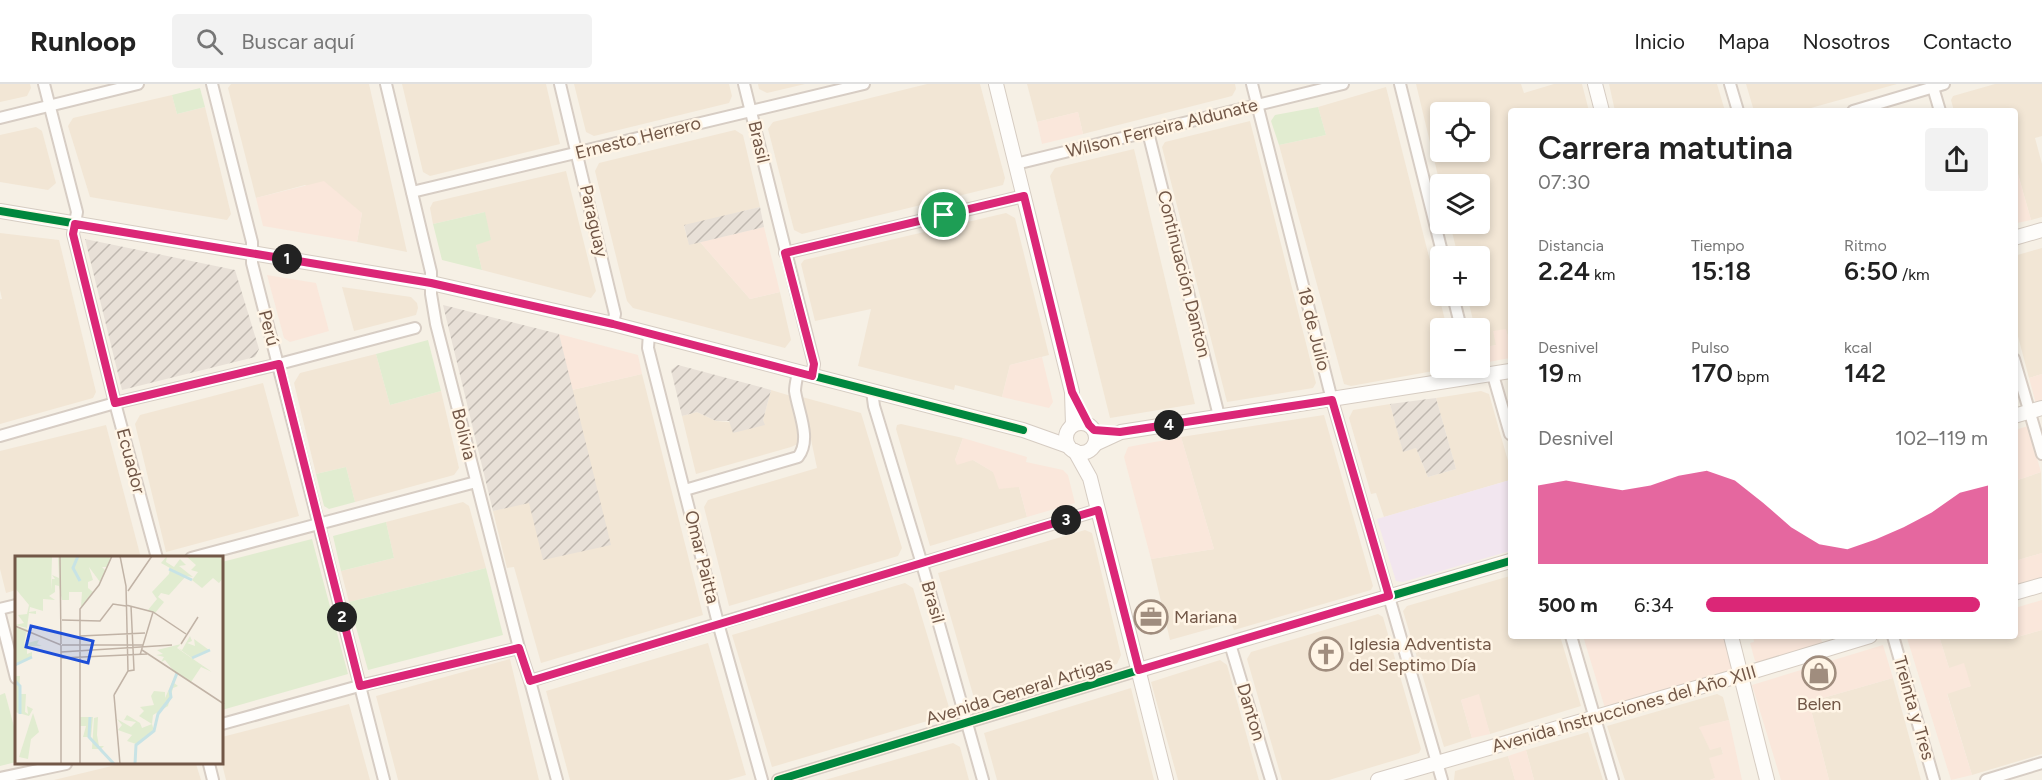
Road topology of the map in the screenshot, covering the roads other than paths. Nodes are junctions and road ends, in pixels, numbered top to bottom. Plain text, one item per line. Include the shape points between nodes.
1 (44, 84) edge
2 (138, 84) edge
3 (212, 84) edge
4 (386, 84) edge
5 (560, 84) edge
6 (744, 84) edge
7 (864, 84) edge
8 (996, 84) edge
9 (1252, 84) edge
10 (1343, 84) edge
11 (1400, 84) edge
12 (1596, 84) edge
13 (1730, 84) edge
14 (1944, 84) edge
15 (1933, 86) edge
16 (1257, 105) junction
17 (49, 106) junction
18 (1601, 108) edge
19 (1737, 108) edge
20 (1862, 108) edge
21 (1939, 108) edge
22 (751, 110) junction
23 (0, 118) edge
24 (1148, 132) junction
25 (578, 153) junction
26 (1016, 164) junction
27 (412, 192) junction
28 (1024, 196) junction
29 (0, 211) edge
30 (75, 224) junction
31 (2042, 230) edge
32 (2018, 237) edge
33 (1440, 246) edge
34 (785, 253) junction
35 (252, 254) junction
36 (431, 283) junction
37 (613, 324) junction
38 (415, 328) dead end
39 (649, 333) junction
40 (279, 364) junction
41 (2018, 368) edge
42 (798, 372) junction
43 (1508, 372) edge
44 (1490, 375) edge
45 (1493, 375) junction
46 (812, 376) junction
47 (1442, 378) edge
48 (872, 391) junction
49 (1072, 392) junction
50 (1332, 400) junction
51 (115, 403) junction
52 (2036, 409) edge
53 (2018, 415) edge
54 (1220, 416) junction
55 (1508, 427) edge
56 (1070, 428) junction
57 (1023, 430) junction
58 (0, 436) edge
59 (1092, 437) junction
60 (1072, 448) junction
61 (2042, 454) edge
62 (1090, 478) junction
63 (476, 482) junction
64 (685, 490) junction
65 (1098, 510) junction
66 (319, 524) junction
67 (156, 556) edge
68 (199, 556) edge
69 (1508, 562) edge
70 (922, 564) junction
71 (2042, 585) edge
72 (2018, 592) edge
73 (1389, 596) junction
74 (15, 605) edge
75 (0, 609) edge
76 (0, 615) edge
77 (718, 623) junction
78 (1572, 639) edge
79 (1732, 639) edge
80 (1860, 639) edge
81 (1894, 639) edge
82 (1230, 644) junction
83 (519, 648) junction
84 (1139, 670) junction
85 (15, 674) edge
86 (1741, 675) junction
87 (530, 681) junction
88 (360, 686) junction
89 (1595, 716) junction
90 (224, 723) edge
91 (968, 723) junction
92 (1437, 763) junction
93 (2042, 763) edge
94 (62, 765) edge
95 (209, 765) edge
96 (41, 771) edge
97 (0, 778) edge
98 (213, 780) edge
99 (384, 780) edge
100 (557, 780) edge
101 (762, 780) edge
102 (778, 780) edge
103 (983, 780) edge
104 (1166, 780) edge
105 (1271, 780) edge
106 (1378, 780) edge
107 (1442, 780) edge
108 (1613, 780) edge
109 (1767, 780) edge
110 (1934, 780) edge
111 (1986, 780) edge

1 - 17 street, Ecuador
2 - 17 street
3 - 35 street, Perú
4 - 27 street, Bolivia
5 - 25 street, Paraguay
6 - 22 street, Brasil
7 - 22 street, Ernesto Herrero
8 - 26 street
9 - 16 street, 18 de Julio
10 - 16 street, Wilson Ferreira Aldunate
11 - 33 street
12 - 18 street
13 - 19 street
14 - 15 street
15 - 20 street
15 - 21 street
16 - 24 street, Wilson Ferreira Aldunate
16 - 50 street, 18 de Julio
17 - 23 street
17 - 30 street, Ecuador via 77,212
22 - 25 street, Ernesto Herrero
22 - 34 street, Brasil
24 - 26 street, Wilson Ferreira Aldunate
24 - 54 street, Continuación Danton
25 - 27 street, Ernesto Herrero
25 - 37 street, Paraguay via 615,314
26 - 28 street
27 - 36 street, Bolivia
28 - 34 street
28 - 49 street
29 - 30 street
30 - 35 street
30 - 51 street, Ecuador via 73,234
31 - 32 street
34 - 46 street, Brasil via 814,364
35 - 36 street
35 - 40 street, Perú
36 - 37 street
36 - 63 street, Bolivia via 435,316
37 - 39 street
38 - 40 street
39 - 42 street
39 - 64 street, Omar Paitta via 648,348
40 - 51 street
40 - 66 street, Perú
41 - 52 street
42 - 46 street
42 - 64 street via 795,388 805,441 798,457
43 - 45 street
44 - 45 street
45 - 55 street
46 - 48 street
47 - 50 street
48 - 57 street
48 - 70 street, Brasil
49 - 56 street
49 - 59 street
50 - 54 street
50 - 73 street, 18 de Julio
51 - 58 street
51 - 67 street, Ecuador
52 - 53 street
52 - 61 street
54 - 59 street
56 - 57 street
56 - 59 street via 1081,423
56 - 60 street via 1066,438
57 - 60 street
59 - 60 street via 1084,452
59 - 62 street
60 - 62 street
62 - 65 street
63 - 66 street
63 - 83 street, Bolivia
64 - 77 street, Omar Paitta
65 - 70 street
65 - 84 street
66 - 68 street
66 - 88 street, Perú
69 - 73 street, Avenida General Artigas
70 - 77 street
70 - 91 street, Brasil
71 - 72 street
73 - 82 street, Avenida General Artigas
73 - 92 street, 18 de Julio
74 - 75 street
76 - 85 street
77 - 87 street
77 - 101 street, Omar Paitta
78 - 89 street
79 - 86 street
80 - 86 street, Avenida Instrucciones del Año XIII
81 - 110 street, Treinta y Tres
82 - 84 street, Avenida General Artigas
82 - 105 street, Danton
83 - 87 street, Bolivia
83 - 88 street
84 - 91 street, Avenida General Artigas
84 - 104 street
86 - 89 street, Avenida Instrucciones del Año XIII
86 - 109 street
87 - 100 street, Bolivia
88 - 90 street
88 - 99 street, Perú
89 - 92 street, Avenida Instrucciones del Año XIII
89 - 108 street
91 - 102 street, Avenida General Artigas
91 - 103 street, Brasil
92 - 106 street, Avenida Instrucciones del Año XIII
92 - 107 street, 18 de Julio
93 - 111 street
94 - 96 street
95 - 98 street
96 - 97 street

